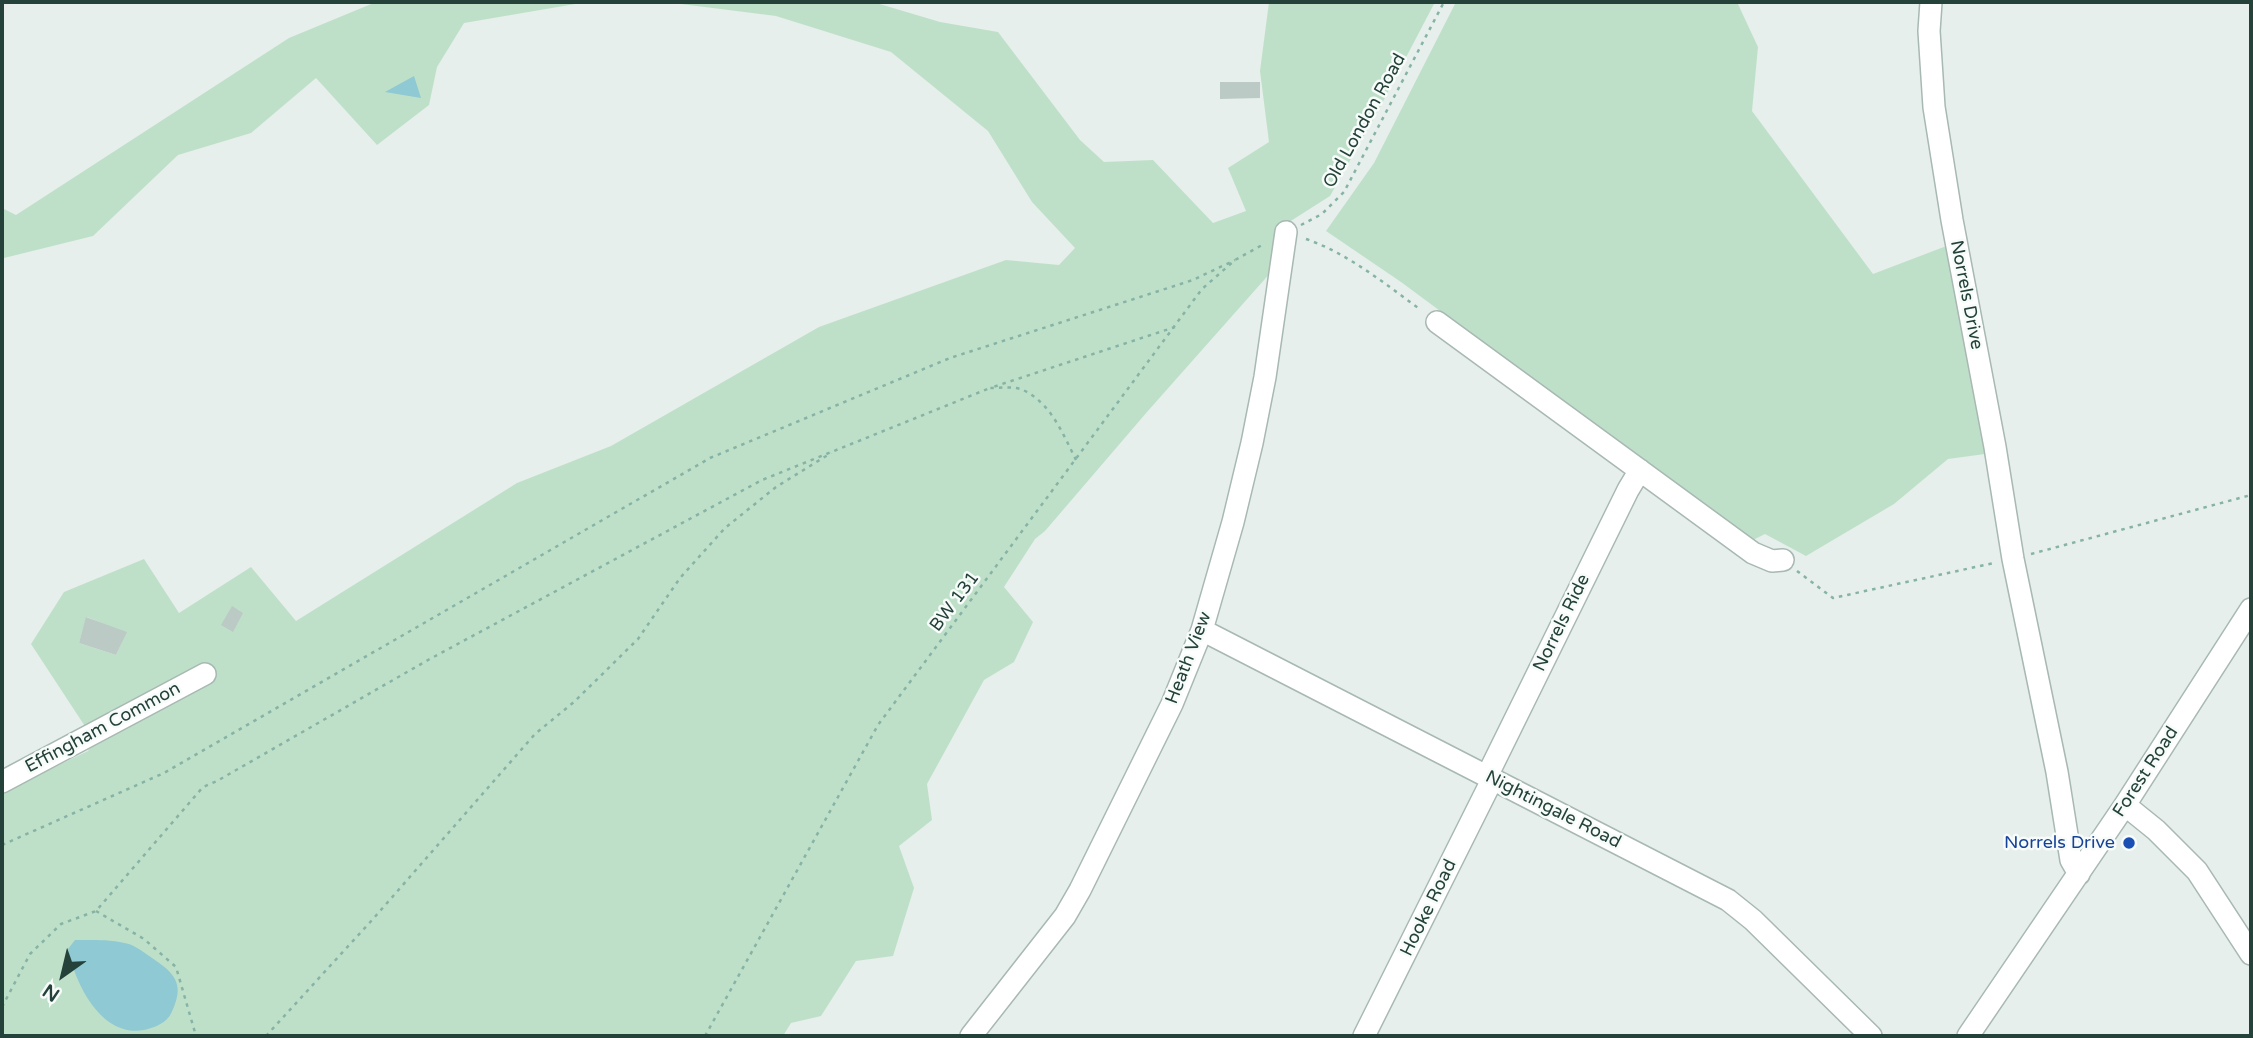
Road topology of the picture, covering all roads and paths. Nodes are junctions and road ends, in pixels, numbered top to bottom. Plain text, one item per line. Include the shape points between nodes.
1 (1444, 2) edge
2 (1931, 2) edge
3 (1286, 232) junction
4 (1235, 260) junction
5 (1437, 322) joint
6 (1175, 327) junction
7 (990, 388) junction
8 (837, 449) junction
9 (1076, 460) junction
10 (1640, 470) junction
11 (1783, 560) dead end
12 (2251, 609) edge
13 (1202, 630) junction
14 (205, 674) dead end
15 (1490, 777) junction
16 (2, 782) edge
17 (2125, 804) junction
18 (2, 845) edge
19 (2079, 874) junction
20 (96, 911) junction
21 (2251, 954) edge
22 (2, 1007) edge
23 (196, 1036) edge
24 (265, 1036) edge
25 (705, 1036) edge
26 (971, 1036) edge
27 (1364, 1036) edge
28 (1871, 1036) edge
29 (1968, 1036) edge

1 - 3 path, Old London Road via 1344,192 1322,214
2 - 19 street, Norrels Drive via 1934,107 1952,220 2071,860
3 - 4 path, BW 131
3 - 5 path via 1356,263
3 - 13 street, Heath View via 1252,443
4 - 6 path, BW 131 via 1202,289
4 - 18 path via 1193,280 950,358 710,458 164,773
5 - 10 street
6 - 7 path
6 - 9 path, BW 131
7 - 8 path
7 - 9 path via 1021,389 1045,406
8 - 20 path via 762,480 203,787
8 - 24 path via 776,487 726,528 680,578 638,639 535,734
9 - 25 path, BW 131 via 878,725
10 - 11 street via 1753,552 1772,561
10 - 15 street, Norrels Ride
12 - 17 street, Forest Road
13 - 15 street, Nightingale Road
13 - 26 street, Heath View via 1172,704 1080,890 1065,916
14 - 16 street, Effingham Common
15 - 27 street, Hooke Road
15 - 28 street, Nightingale Road via 1734,904
17 - 19 street, Forest Road
17 - 21 street via 2197,871
19 - 29 street, Forest Road
20 - 22 path via 61,924 30,954
20 - 23 path via 144,939 176,967

